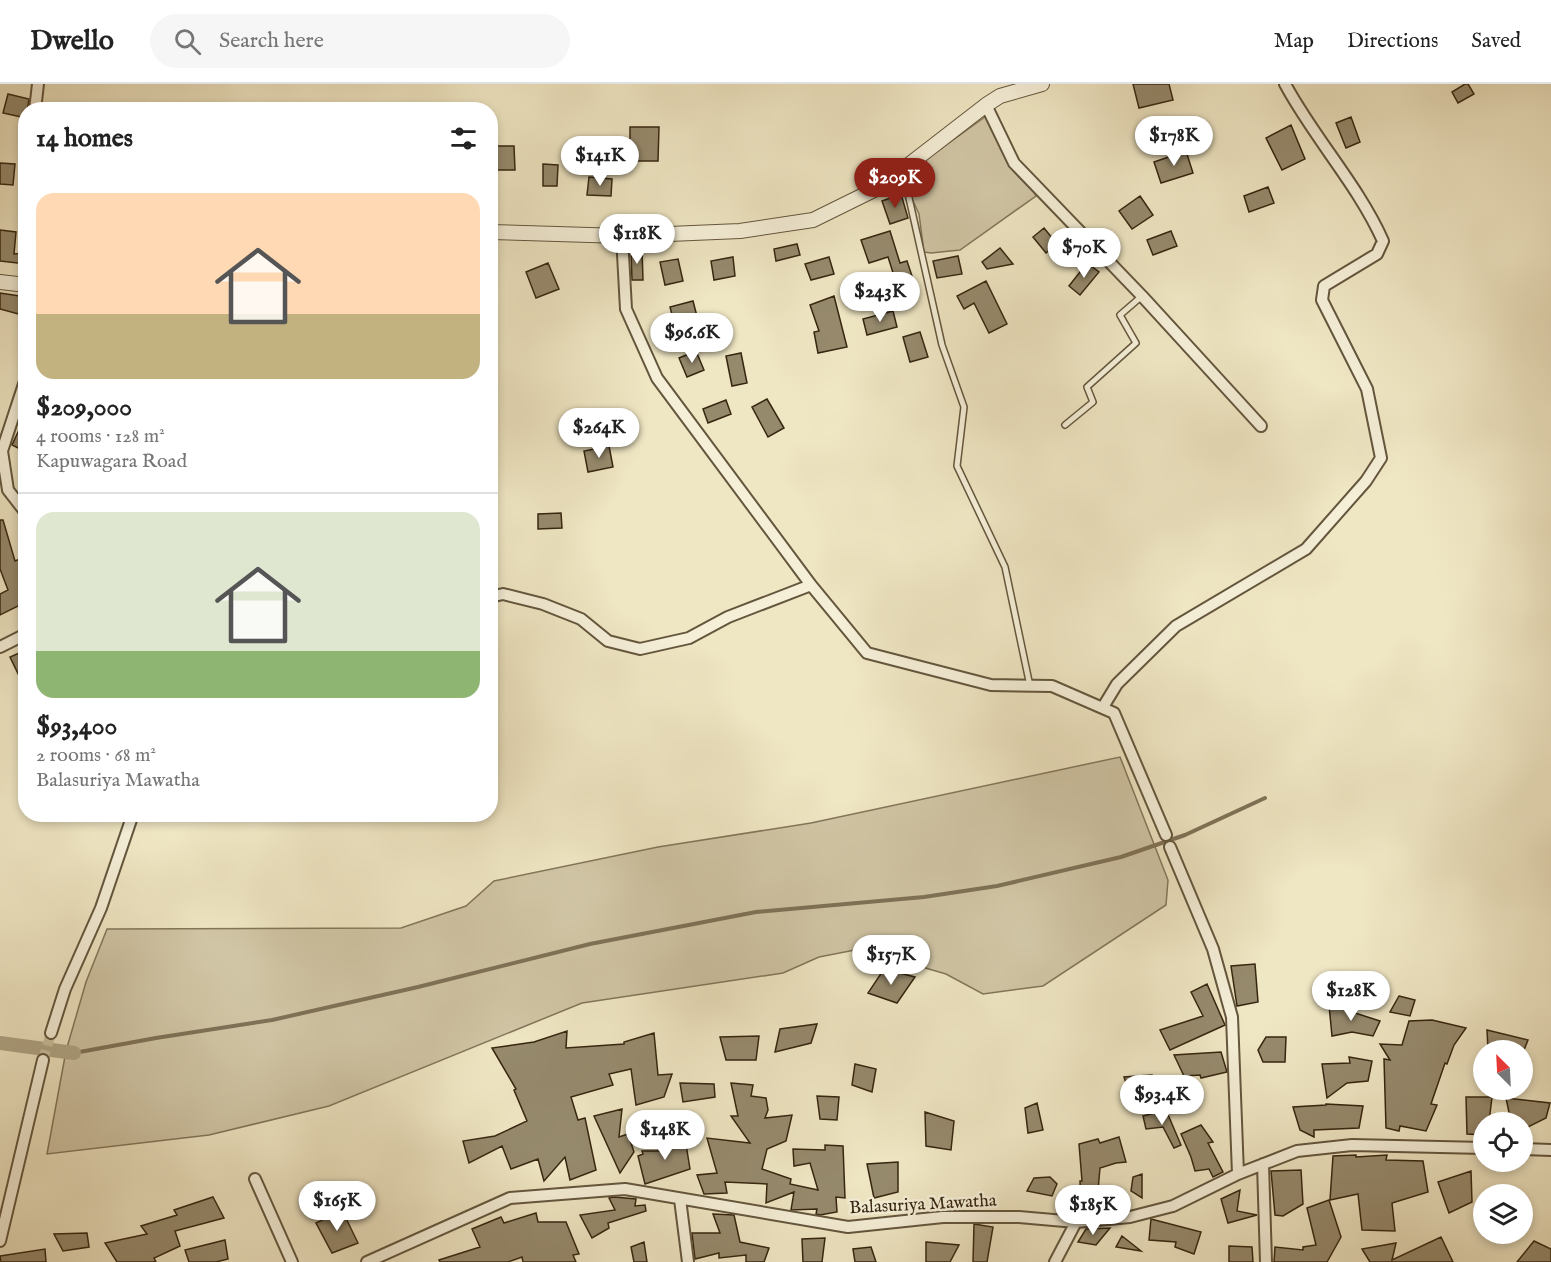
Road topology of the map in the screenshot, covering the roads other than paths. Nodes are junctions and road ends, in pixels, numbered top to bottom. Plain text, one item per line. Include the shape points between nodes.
1 (38, 84) edge
2 (1042, 84) edge
3 (1285, 84) edge
4 (999, 90) edge
5 (36, 102) edge
6 (986, 105) junction
7 (900, 171) junction
8 (498, 232) edge
9 (622, 236) junction
10 (0, 282) edge
11 (18, 284) edge
12 (1142, 296) junction
13 (18, 409) edge
14 (1065, 425) dead end
15 (1261, 426) dead end
16 (18, 503) edge
17 (811, 585) junction
18 (498, 595) edge
19 (18, 638) edge
20 (0, 647) edge
21 (1030, 686) junction
22 (1104, 707) junction
23 (130, 822) edge
24 (1166, 835) dead end
25 (1170, 847) dead end
26 (51, 1033) tunnel mouth
27 (43, 1060) tunnel mouth
28 (1473, 1148) edge
29 (1533, 1149) edge
30 (1551, 1150) edge
31 (1263, 1164) junction
32 (1238, 1174) junction
33 (255, 1179) dead end
34 (680, 1199) junction
35 (1076, 1222) junction
36 (0, 1241) edge
37 (292, 1262) edge
38 (367, 1262) edge
39 (688, 1262) edge
40 (1055, 1262) edge
41 (1266, 1262) edge

1 - 5 street
2 - 4 street
3 - 22 street via 1373,219 1383,242 1377,254 1324,286 1322,300 1368,389 1381,458 1366,482 1306,549 1176,626 1117,684
4 - 6 street
6 - 7 street
6 - 12 street via 1014,163
7 - 9 street via 880,187 813,220 740,231
7 - 21 lane via 942,345 964,407 957,466 1005,567
8 - 9 street
9 - 17 street via 626,309 657,378
10 - 11 street
12 - 14 lane via 1120,315 1136,343 1087,387 1093,402
12 - 15 street
13 - 16 street via 2,451 8,490
17 - 18 street via 728,617 689,638 640,649 608,641 581,619 543,604
17 - 21 street via 867,653 991,685
19 - 20 street
21 - 22 street via 1052,686
22 - 24 street via 1114,713
23 - 26 street
25 - 32 street via 1213,948 1232,1017
27 - 36 street
28 - 31 street, Balasuriya Mawatha via 1352,1145 1297,1151
29 - 30 street
31 - 32 street, Balasuriya Mawatha
31 - 41 street
32 - 35 street, Balasuriya Mawatha via 1173,1206 1130,1217
33 - 37 street
34 - 35 street, Balasuriya Mawatha via 848,1227 943,1217
34 - 38 street, Balasuriya Mawatha via 625,1189 510,1198
34 - 39 street
35 - 40 street

